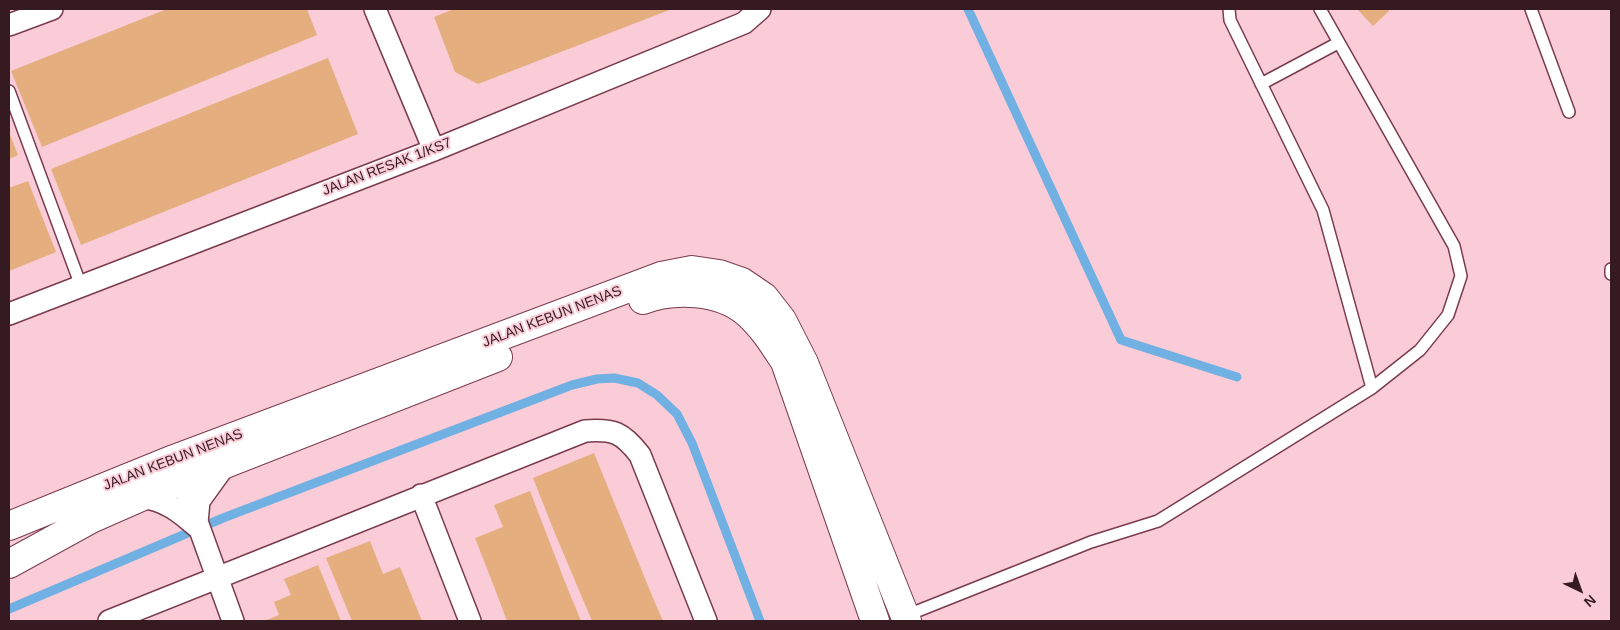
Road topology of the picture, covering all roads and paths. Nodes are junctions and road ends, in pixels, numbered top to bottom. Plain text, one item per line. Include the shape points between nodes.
1 (52, 9) edge
2 (375, 9) edge
3 (760, 9) edge
4 (1229, 9) edge
5 (1320, 9) edge
6 (1531, 9) edge
7 (9, 25) edge
8 (1338, 43) junction
9 (1261, 84) junction
10 (9, 91) edge
11 (1569, 112) dead end
12 (434, 150) junction
13 (1611, 269) edge
14 (1611, 274) edge
15 (81, 286) junction
16 (9, 314) edge
17 (1372, 388) junction
18 (225, 465) junction
19 (178, 470) junction
20 (421, 495) junction
21 (141, 497) junction
22 (9, 526) edge
23 (199, 532) junction
24 (9, 564) edge
25 (216, 578) junction
26 (893, 586) junction
27 (871, 609) edge
28 (906, 619) edge
29 (109, 621) edge
30 (233, 621) edge
31 (470, 621) edge
32 (706, 621) edge

1 - 7 street
2 - 12 street
3 - 12 street, JALAN RESAK 1/KS7 via 744,22
4 - 9 lane via 1230,20
5 - 8 lane
6 - 11 lane
8 - 9 lane
8 - 17 lane via 1454,246 1461,276 1448,315 1420,350
9 - 17 lane via 1323,210
10 - 15 lane
12 - 15 street, JALAN RESAK 1/KS7
13 - 14 lane
15 - 16 street, JALAN RESAK 1/KS7
17 - 28 lane via 1158,521 1091,542
18 - 19 street, JALAN KEBUN NENAS
18 - 23 street via 198,500
18 - 27 street, JALAN KEBUN NENAS via 654,296 679,292 704,295 728,301 746,313 772,341 785,362
19 - 21 street, JALAN KEBUN NENAS
19 - 22 street, JALAN KEBUN NENAS
19 - 23 street
19 - 26 street, JALAN KEBUN NENAS via 660,276 692,270 719,274 742,282 764,297 782,320 804,364
20 - 25 street
20 - 31 street
20 - 32 street via 585,431 616,432 628,439 640,455
21 - 23 street via 158,500 177,509
21 - 24 street, JALAN KEBUN NENAS via 91,519
23 - 25 street
25 - 29 street
25 - 30 street
26 - 27 street
26 - 28 street, JALAN KEBUN NENAS

